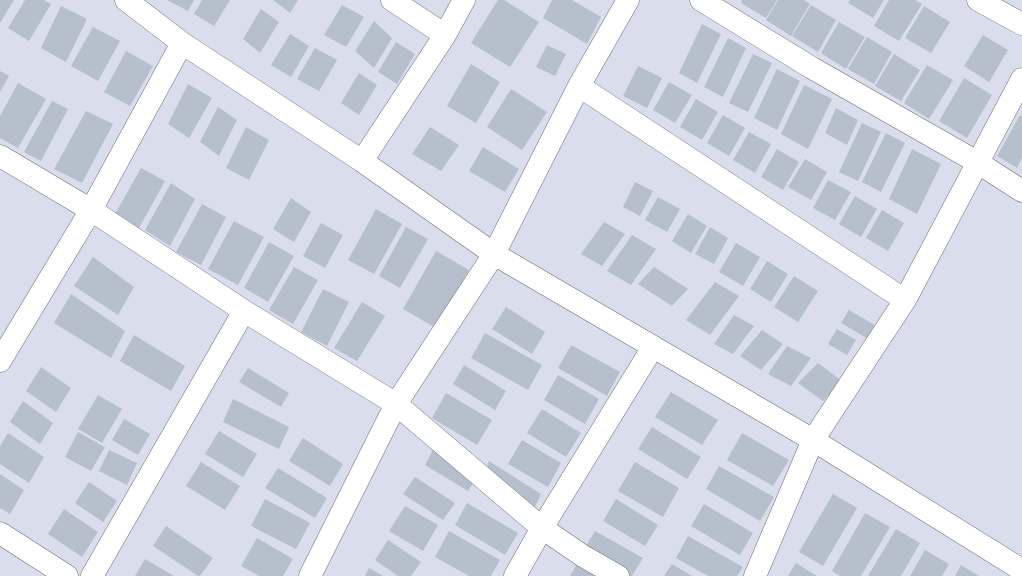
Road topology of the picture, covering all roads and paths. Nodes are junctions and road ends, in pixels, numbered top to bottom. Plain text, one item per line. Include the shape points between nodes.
1 (126, 0) edge
2 (392, 0) edge
3 (464, 0) edge
4 (628, 0) edge
5 (701, 0) edge
6 (978, 0) edge
7 (1022, 24) edge
8 (445, 34) junction
9 (182, 43) junction
10 (1022, 79) edge
11 (579, 86) junction
12 (0, 156) edge
13 (362, 161) junction
14 (977, 162) junction
15 (1022, 191) edge
16 (91, 210) junction
17 (494, 254) junction
18 (905, 300) junction
19 (244, 311) junction
20 (653, 346) junction
21 (0, 361) edge
22 (396, 404) junction
23 (813, 440) junction
24 (542, 528) junction
25 (0, 534) edge
26 (1022, 570) edge
27 (67, 576) edge
28 (92, 576) edge
29 (310, 576) edge
30 (515, 576) edge
31 (618, 576) edge
32 (755, 576) edge

1 - 9 street
2 - 8 street
3 - 8 street
4 - 11 street
5 - 14 street via 819,72
6 - 7 street
8 - 13 street
9 - 13 street
9 - 16 street
10 - 14 street
11 - 17 street
11 - 18 street
12 - 16 street
13 - 17 street
14 - 15 street
14 - 18 street
16 - 19 street
16 - 21 street
17 - 20 street
17 - 22 street
18 - 23 street
19 - 22 street
19 - 28 street
20 - 23 street
20 - 24 street
22 - 24 street
22 - 29 street
23 - 26 street
23 - 32 street
24 - 30 street
24 - 31 street
25 - 27 street

